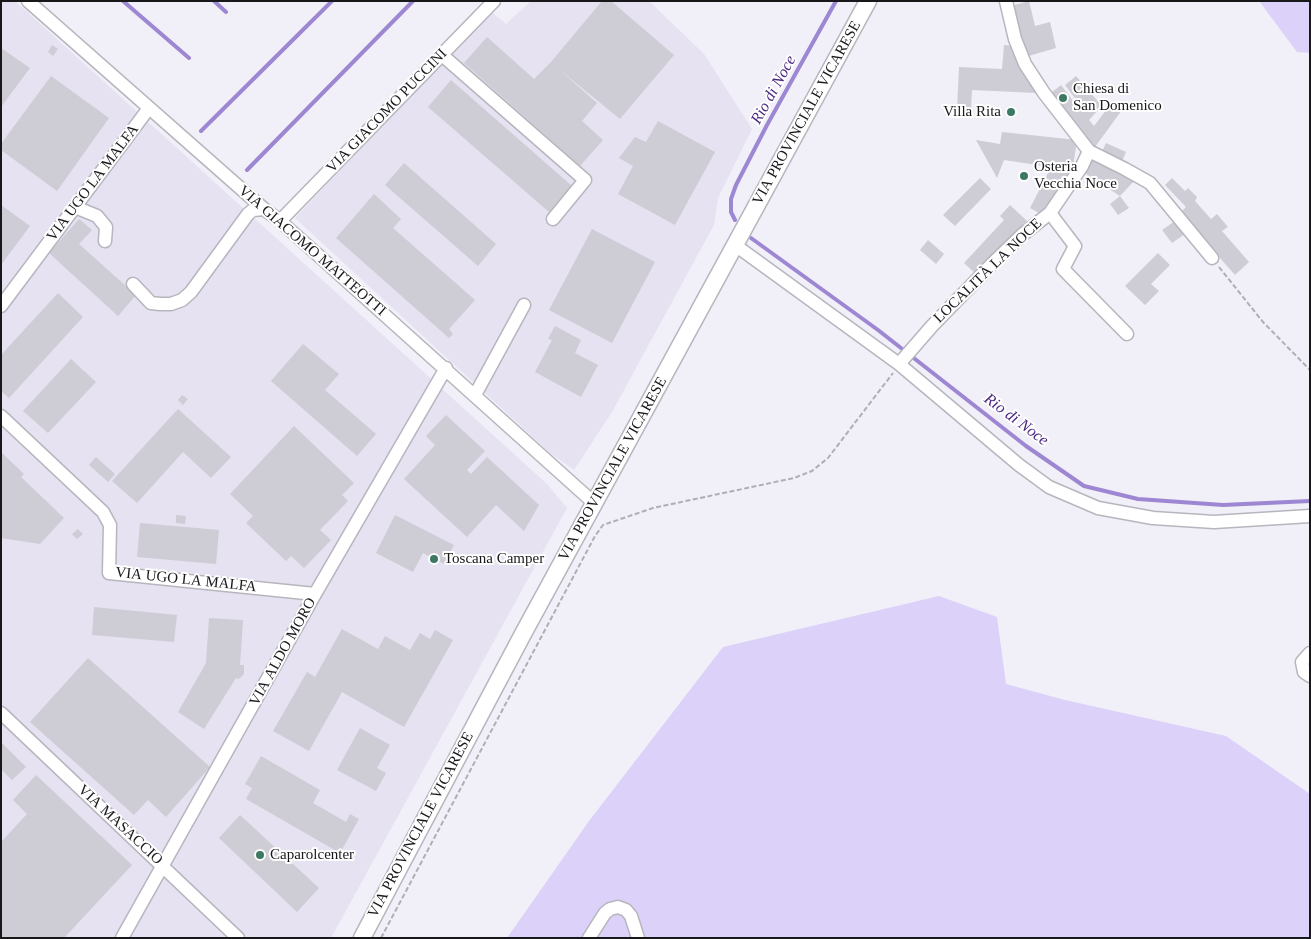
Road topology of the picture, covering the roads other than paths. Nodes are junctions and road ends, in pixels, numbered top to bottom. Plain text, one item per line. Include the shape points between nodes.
1 (28, 1) edge
2 (494, 1) edge
3 (868, 1) edge
4 (1006, 1) edge
5 (442, 54) junction
6 (149, 108) junction
7 (1088, 151) junction
8 (75, 207) junction
9 (264, 209) junction
10 (1050, 213) junction
11 (554, 220) dead end
12 (280, 221) junction
13 (105, 241) dead end
14 (735, 245) junction
15 (1212, 258) road end
16 (133, 284) dead end
17 (524, 305) dead end
18 (1, 306) edge
19 (1127, 334) dead end
20 (905, 358) junction
21 (446, 368) junction
22 (476, 395) junction
23 (1, 416) edge
24 (594, 503) junction
25 (1310, 516) edge
26 (315, 594) junction
27 (1310, 653) edge
28 (1310, 676) edge
29 (1, 713) edge
30 (163, 866) junction
31 (122, 938) edge
32 (238, 938) edge
33 (362, 938) edge
34 (589, 938) edge
35 (638, 938) edge

1 - 6 street, VIA GIACOMO MATTEOTTI
2 - 5 street, VIA GIACOMO PUCCINI
3 - 14 main road, VIA PROVINCIALE VICARESE
4 - 7 street via 1025,64
5 - 11 street via 585,180
5 - 12 street, VIA GIACOMO PUCCINI
6 - 8 street, VIA UGO LA MALFA
6 - 9 street, VIA GIACOMO MATTEOTTI
7 - 10 street, LOCALITÀ LA NOCE via 1082,166
7 - 15 street via 1150,183
8 - 13 street via 97,216 106,227
8 - 18 street, VIA UGO LA MALFA
9 - 12 street, VIA GIACOMO MATTEOTTI
9 - 16 street via 248,214 182,300 165,304 150,302
10 - 19 street via 1075,246 1063,269
10 - 20 street, LOCALITÀ LA NOCE via 993,263
12 - 21 street, VIA GIACOMO MATTEOTTI
14 - 20 street
14 - 24 main road, VIA PROVINCIALE VICARESE
17 - 22 street
20 - 25 street via 1019,465 1049,488 1098,508 1153,518 1214,522
21 - 22 street, VIA GIACOMO MATTEOTTI
21 - 26 street, VIA ALDO MORO
22 - 24 street, VIA GIACOMO MATTEOTTI
23 - 26 street, VIA UGO LA MALFA via 103,512 110,525 109,573
24 - 33 main road, VIA PROVINCIALE VICARESE
26 - 30 street, VIA ALDO MORO
27 - 28 street via 1302,662 1304,672
29 - 30 street, VIA MASACCIO
30 - 31 street, VIA ALDO MORO
30 - 32 street, VIA MASACCIO
34 - 35 street via 606,913 618,907 631,916

